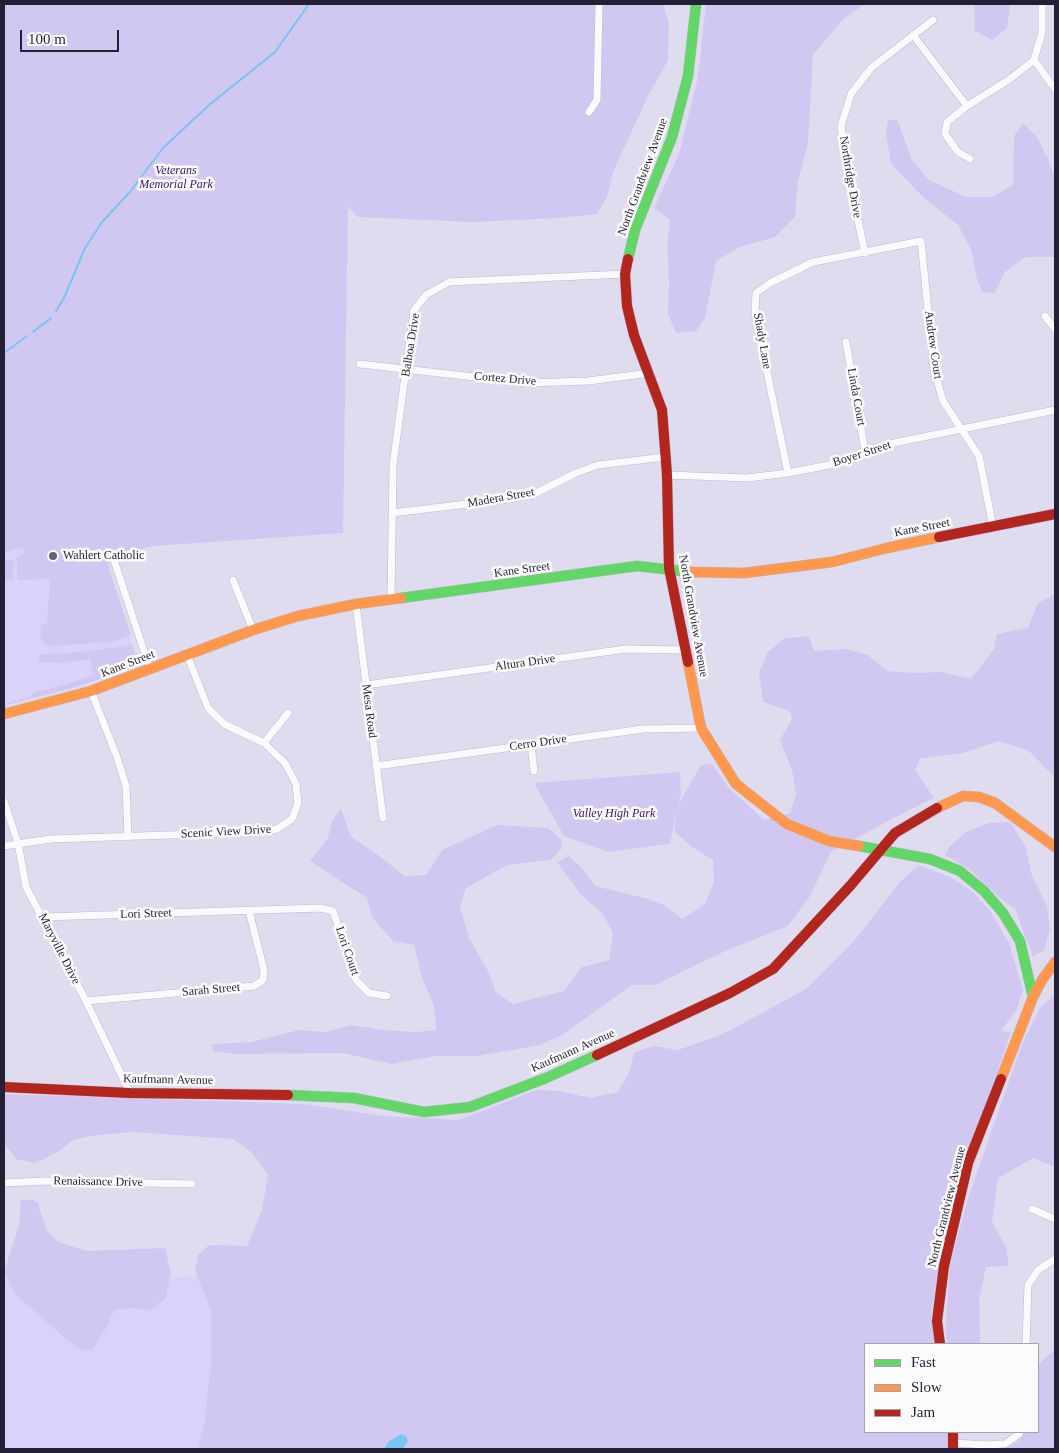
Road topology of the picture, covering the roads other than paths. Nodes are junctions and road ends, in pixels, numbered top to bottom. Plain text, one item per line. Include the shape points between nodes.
1 (599, 4) edge
2 (696, 4) edge
3 (1042, 4) edge
4 (933, 20) dead end
5 (914, 35) junction
6 (1034, 60) junction
7 (1055, 90) edge
8 (967, 106) junction
9 (589, 112) dead end
10 (970, 159) dead end
11 (922, 242) joint
12 (865, 253) junction
13 (625, 274) junction
14 (1045, 316) dead end
15 (1055, 329) edge
16 (846, 342) dead end
17 (360, 364) dead end
18 (407, 369) junction
19 (650, 373) junction
20 (1055, 410) edge
21 (963, 430) junction
22 (866, 451) junction
23 (665, 457) junction
24 (788, 473) junction
25 (667, 475) junction
26 (392, 512) junction
27 (1055, 514) edge
28 (993, 527) junction
29 (114, 560) dead end
30 (669, 568) junction
31 (233, 580) dead end
32 (392, 600) junction
33 (356, 604) junction
34 (253, 630) junction
35 (684, 650) junction
36 (187, 655) junction
37 (150, 669) junction
38 (366, 685) junction
39 (91, 691) junction
40 (288, 713) dead end
41 (4, 714) edge
42 (701, 728) junction
43 (264, 743) junction
44 (531, 744) junction
45 (376, 766) junction
46 (534, 771) dead end
47 (4, 801) edge
48 (383, 818) dead end
49 (128, 837) junction
50 (18, 843) junction
51 (4, 846) edge
52 (1055, 846) edge
53 (881, 850) junction
54 (249, 911) junction
55 (43, 917) junction
56 (1055, 962) edge
57 (387, 996) dead end
58 (1033, 997) junction
59 (86, 1001) junction
60 (4, 1087) edge
61 (130, 1092) junction
62 (4, 1183) edge
63 (192, 1184) dead end
64 (1032, 1209) dead end
65 (1055, 1219) edge
66 (1055, 1259) edge
67 (940, 1343) edge
68 (1026, 1343) edge
69 (1020, 1433) edge
70 (953, 1441) edge

1 - 9 street via 597,100
2 - 13 street, North Grandview Avenue via 688,76 672,137 635,230
3 - 6 street via 1042,32
4 - 5 street, Northridge Drive
5 - 8 street
5 - 12 street, Northridge Drive via 871,68 851,94 841,126
6 - 7 street
6 - 8 street
8 - 10 street via 946,122 945,134 958,152
11 - 12 street, Shady Lane
11 - 21 street, Andrew Court via 934,370 944,402
12 - 24 street, Shady Lane via 813,262 756,293 755,314
13 - 18 street, Balboa Drive via 448,282 426,295 414,310
13 - 19 street, North Grandview Avenue via 634,335
14 - 15 street
16 - 22 street, Linda Court
17 - 18 street, Cortez Drive
18 - 19 street, Cortez Drive via 527,383 588,381
18 - 26 street, Balboa Drive via 393,465
19 - 23 street, North Grandview Avenue via 662,410
20 - 21 street, Boyer Street
21 - 22 street, Boyer Street
21 - 28 street, Andrew Court via 979,456
22 - 24 street, Boyer Street via 839,463
23 - 25 street, North Grandview Avenue
23 - 26 street, Madera Street via 598,465 536,493 518,497
24 - 25 street, Boyer Street via 747,478
25 - 30 street, North Grandview Avenue
26 - 32 street, Balboa Drive
27 - 28 street, Kane Street
28 - 30 street, Kane Street via 825,563 744,573 705,573
29 - 37 street
30 - 32 street, Kane Street via 637,566
30 - 35 street, North Grandview Avenue
31 - 34 street
32 - 33 street, Kane Street
33 - 34 street, Kane Street via 298,616
33 - 38 street, Mesa Road
34 - 36 street, Kane Street
35 - 38 street, Altura Drive via 626,649
35 - 42 street, North Grandview Avenue
36 - 37 street, Kane Street
36 - 43 street, Scenic View Drive via 208,708 224,724
37 - 39 street, Kane Street
38 - 45 street, Mesa Road
39 - 41 street, Kane Street
39 - 49 street via 126,786
40 - 43 street
42 - 44 street, Cerro Drive via 643,729
42 - 53 street, North Grandview Avenue via 736,784 787,824 829,841
43 - 49 street, Scenic View Drive via 285,763 296,784 298,803 292,819 277,829 257,832
44 - 45 street, Cerro Drive
44 - 46 street
45 - 48 street, Mesa Road
47 - 50 street, Maryville Drive
49 - 50 street, Scenic View Drive
50 - 51 street, Scenic View Drive
50 - 55 street, Maryville Drive via 26,887
52 - 53 street, Kaufmann Avenue via 995,803 963,796 915,820 896,833
53 - 58 street, North Grandview Avenue via 930,860 960,871 984,891 1003,913 1020,941
53 - 61 street, Kaufmann Avenue via 773,969 730,993 546,1078 470,1107 424,1112 354,1098
54 - 55 street, Lori Street
54 - 57 street, Lori Court via 321,908 333,911 356,980 369,993
54 - 59 street, Sarah Street via 264,970 263,980 254,986
55 - 59 street, Maryville Drive
56 - 58 street, North Grandview Avenue
58 - 67 street, North Grandview Avenue via 968,1163 944,1266 937,1321
59 - 61 street, Maryville Drive
60 - 61 street, Kaufmann Avenue
62 - 63 street, Renaissance Drive via 44,1180
64 - 65 street
66 - 68 street via 1038,1270 1028,1285
69 - 70 street via 1005,1444

